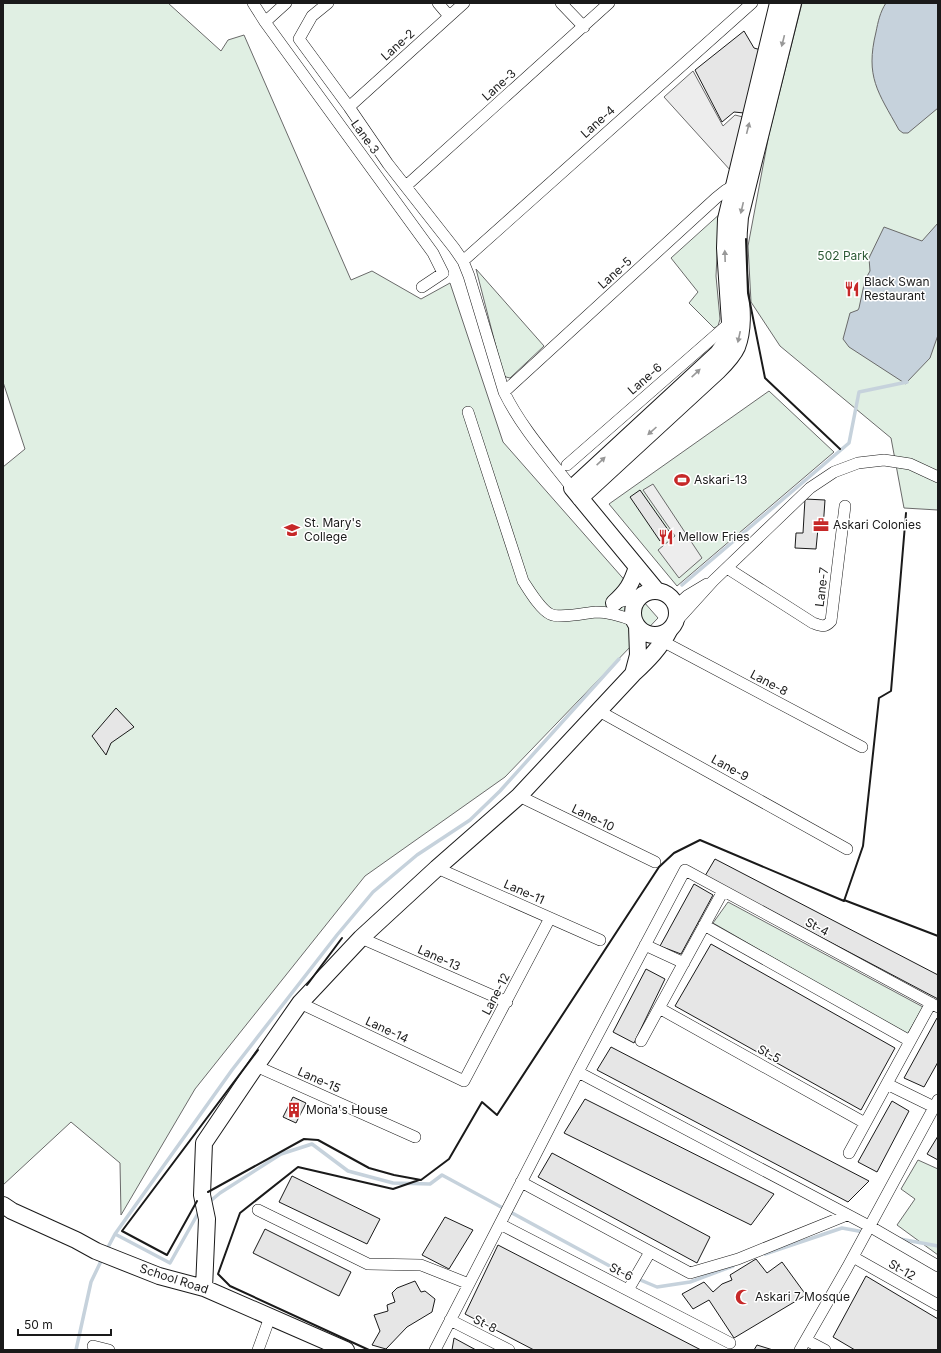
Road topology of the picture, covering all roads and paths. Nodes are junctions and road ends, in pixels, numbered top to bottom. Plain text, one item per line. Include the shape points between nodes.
1 (253, 3) edge
2 (286, 3) edge
3 (328, 3) edge
4 (438, 3) edge
5 (464, 3) edge
6 (561, 3) edge
7 (610, 3) edge
8 (752, 3) edge
9 (778, 3) edge
10 (793, 3) edge
11 (449, 16) junction
12 (265, 22) junction
13 (584, 27) junction
14 (349, 107) junction
15 (741, 183) junction
16 (406, 186) junction
17 (462, 261) junction
18 (422, 287) dead end
19 (736, 318) junction
20 (504, 392) junction
21 (468, 412) dead end
22 (567, 465) dead end
23 (938, 477) edge
24 (576, 493) junction
25 (845, 506) dead end
26 (637, 567) junction
27 (727, 568) junction
28 (713, 582) junction
29 (657, 591) junction
30 (640, 598) junction
31 (614, 604) junction
32 (676, 606) junction
33 (596, 612) junction
34 (636, 624) junction
35 (669, 631) junction
36 (633, 674) junction
37 (599, 711) junction
38 (862, 747) dead end
39 (519, 796) junction
40 (847, 849) dead end
41 (655, 862) dead end
42 (437, 868) junction
43 (723, 891) junction
44 (550, 918) junction
45 (704, 925) junction
46 (361, 938) junction
47 (600, 940) dead end
48 (645, 945) junction
49 (684, 963) junction
50 (507, 1002) junction
51 (300, 1003) junction
52 (935, 1005) edge
53 (659, 1008) junction
54 (642, 1041) dead end
55 (910, 1041) junction
56 (256, 1066) junction
57 (578, 1072) junction
58 (464, 1081) joint
59 (887, 1084) junction
60 (936, 1103) edge
61 (865, 1123) junction
62 (415, 1137) dead end
63 (849, 1153) dead end
64 (521, 1182) junction
65 (3, 1205) edge
66 (258, 1210) dead end
67 (847, 1215) junction
68 (500, 1224) junction
69 (869, 1226) junction
70 (650, 1252) junction
71 (853, 1256) junction
72 (938, 1266) edge
73 (469, 1284) junction
74 (204, 1288) junction
75 (628, 1290) junction
76 (938, 1305) edge
77 (270, 1317) junction
78 (450, 1320) junction
79 (806, 1340) junction
80 (730, 1343) dead end
81 (93, 1346) dead end
82 (109, 1350) edge
83 (258, 1350) edge
84 (346, 1350) edge
85 (435, 1350) edge
86 (509, 1350) edge
87 (800, 1350) edge
88 (825, 1350) edge

1 - 12 street
2 - 12 street
3 - 14 street via 312,16 299,39
4 - 11 street
5 - 11 street, Lane-2
6 - 13 street
7 - 13 street, Lane-3
8 - 17 street, Lane-4
15 -> 9 street
10 -> 15 street
11 - 14 street, Lane-2
12 - 18 street, Lane 3 via 433,253 443,273
13 - 16 street, Lane-3
14 - 16 street
15 - 19 street via 726,220 725,248
15 - 20 street, Lane-5 via 716,198
16 - 17 street
17 - 20 street via 469,276
19 - 22 street, Lane-6
19 - 24 street via 727,340 718,353
20 - 24 street via 523,425
21 - 33 street via 523,581 533,598 550,614 569,616
23 - 27 street via 910,464 884,460 858,463 834,472 810,488
24 - 26 street
25 - 27 street, Lane-7 via 831,621 827,625 823,627 813,623
26 - 29 street
26 - 31 street via 626,591
27 - 28 street
28 - 32 street via 697,589
28 - 35 street
29 - 30 street
29 - 32 street via 668,596
30 - 31 street
30 - 34 street via 634,608
31 - 33 street
32 - 35 street via 677,612
33 - 34 street via 613,614
34 - 35 street via 647,634
34 - 36 street via 638,655
35 - 36 street via 651,657
35 - 38 street, Lane-8
36 - 37 street
37 - 39 street
37 - 40 street, Lane-9
39 - 41 street, Lane-10
39 - 42 street
42 - 44 street, Lane-11
42 - 46 street
43 - 45 street
43 - 48 street, St-4 via 685,870
43 - 52 street, St-4
44 - 47 street, Lane-11
44 - 50 street, Lane-12
45 - 49 street
45 - 55 street
46 - 50 street, Lane-13
46 - 51 street
48 - 49 street
48 - 57 street
49 - 53 street
50 - 58 street, Lane-12
51 - 56 street
51 - 58 street, Lane-14
52 - 55 street
53 - 54 street
53 - 61 street, St-5
55 - 59 street
56 - 62 street, Lane-15
56 - 74 street via 204,1143 202,1196 207,1220
57 - 64 street
57 - 67 street
59 - 60 street
59 - 61 street
60 - 69 street
61 - 63 street
64 - 68 street
64 - 70 street
65 - 74 street, School Road via 96,1251 159,1276
66 - 73 street via 368,1264 421,1265
67 - 69 street
67 - 70 street via 738,1259 690,1273
68 - 73 street
68 - 75 street, St-6
69 - 71 street
69 - 72 street
70 - 75 street
71 - 76 street, St-12
71 - 79 street
73 - 78 street
74 - 77 street, School Road
75 - 80 street, St-6
77 - 83 street
77 - 84 street, School Road
78 - 85 street
78 - 86 street, St-8
79 - 87 street
79 - 88 street
81 - 82 street

